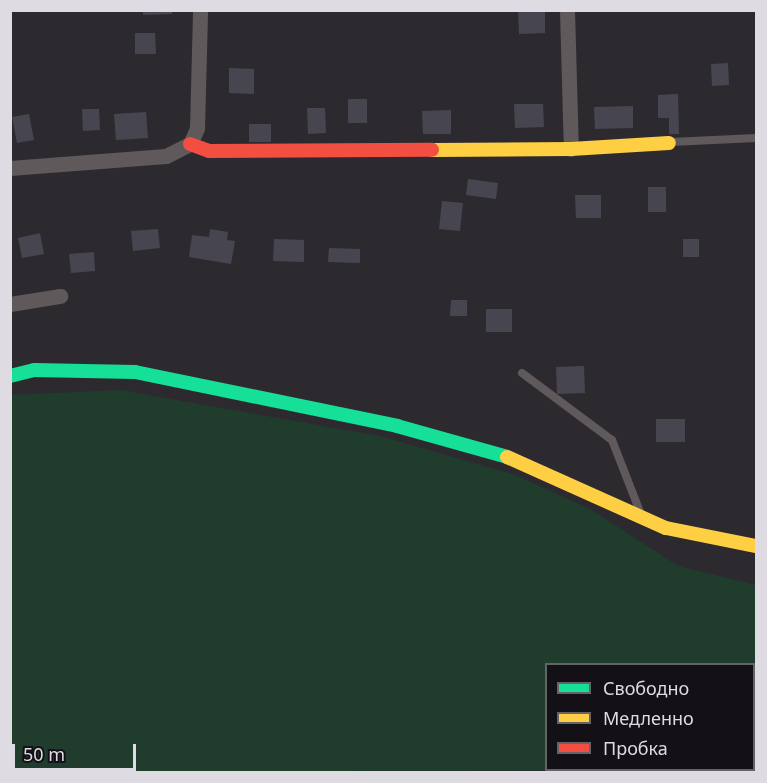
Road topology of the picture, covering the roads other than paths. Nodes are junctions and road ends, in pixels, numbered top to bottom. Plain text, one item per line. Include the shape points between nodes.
1 (200, 10) edge
2 (567, 10) edge
3 (756, 138) edge
4 (669, 142) joint
5 (190, 144) junction
6 (571, 149) junction
7 (10, 168) edge
8 (60, 296) dead end
9 (10, 304) edge
10 (522, 373) dead end
11 (10, 376) edge
12 (642, 517) junction
13 (756, 546) edge

1 - 5 street via 197,128
2 - 6 street
3 - 4 lane
4 - 6 street
5 - 6 street via 209,150
5 - 7 street via 166,156
8 - 9 street
10 - 12 lane via 612,440
11 - 12 street via 34,370 135,372 397,426 511,459
12 - 13 street via 666,528

